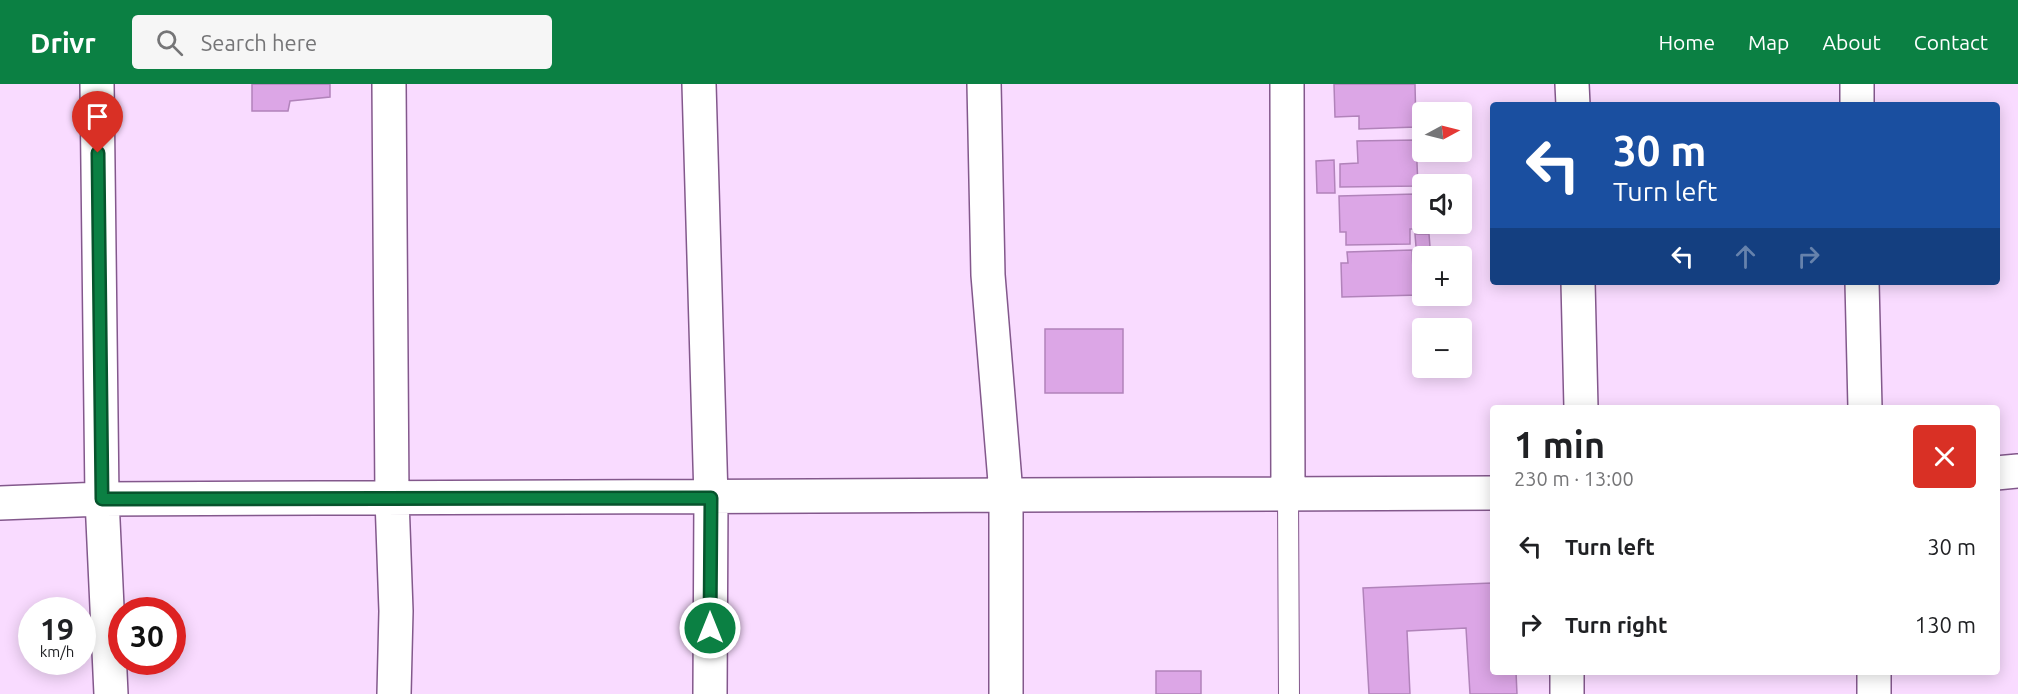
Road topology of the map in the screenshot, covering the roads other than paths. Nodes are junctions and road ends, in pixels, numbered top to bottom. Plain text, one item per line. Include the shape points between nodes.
1 (97, 84) edge
2 (389, 84) edge
3 (699, 84) edge
4 (984, 84) edge
5 (1287, 84) edge
6 (1572, 84) edge
7 (1857, 84) edge
8 (1573, 102) edge
9 (1857, 102) edge
10 (1578, 285) edge
11 (1862, 285) edge
12 (1581, 405) edge
13 (1865, 405) edge
14 (2018, 471) edge
15 (2000, 473) edge
16 (1490, 493) edge
17 (1006, 494) junction
18 (1288, 495) junction
19 (711, 498) junction
20 (102, 499) junction
21 (393, 499) junction
22 (0, 503) edge
23 (1567, 675) edge
24 (1874, 675) edge
25 (111, 694) edge
26 (394, 694) edge
27 (710, 694) edge
28 (1006, 694) edge
29 (1289, 694) edge
30 (1567, 694) edge
31 (1874, 694) edge

1 - 20 street
2 - 21 street
3 - 19 street
4 - 17 street via 988,275
5 - 18 street
6 - 8 street
7 - 9 street
10 - 12 street
11 - 13 street
14 - 15 street
16 - 18 street
17 - 18 street
17 - 19 street
17 - 28 street
18 - 29 lane
19 - 21 street
19 - 27 street
20 - 21 street
20 - 22 street
20 - 25 street
21 - 26 street
23 - 30 street
24 - 31 street

